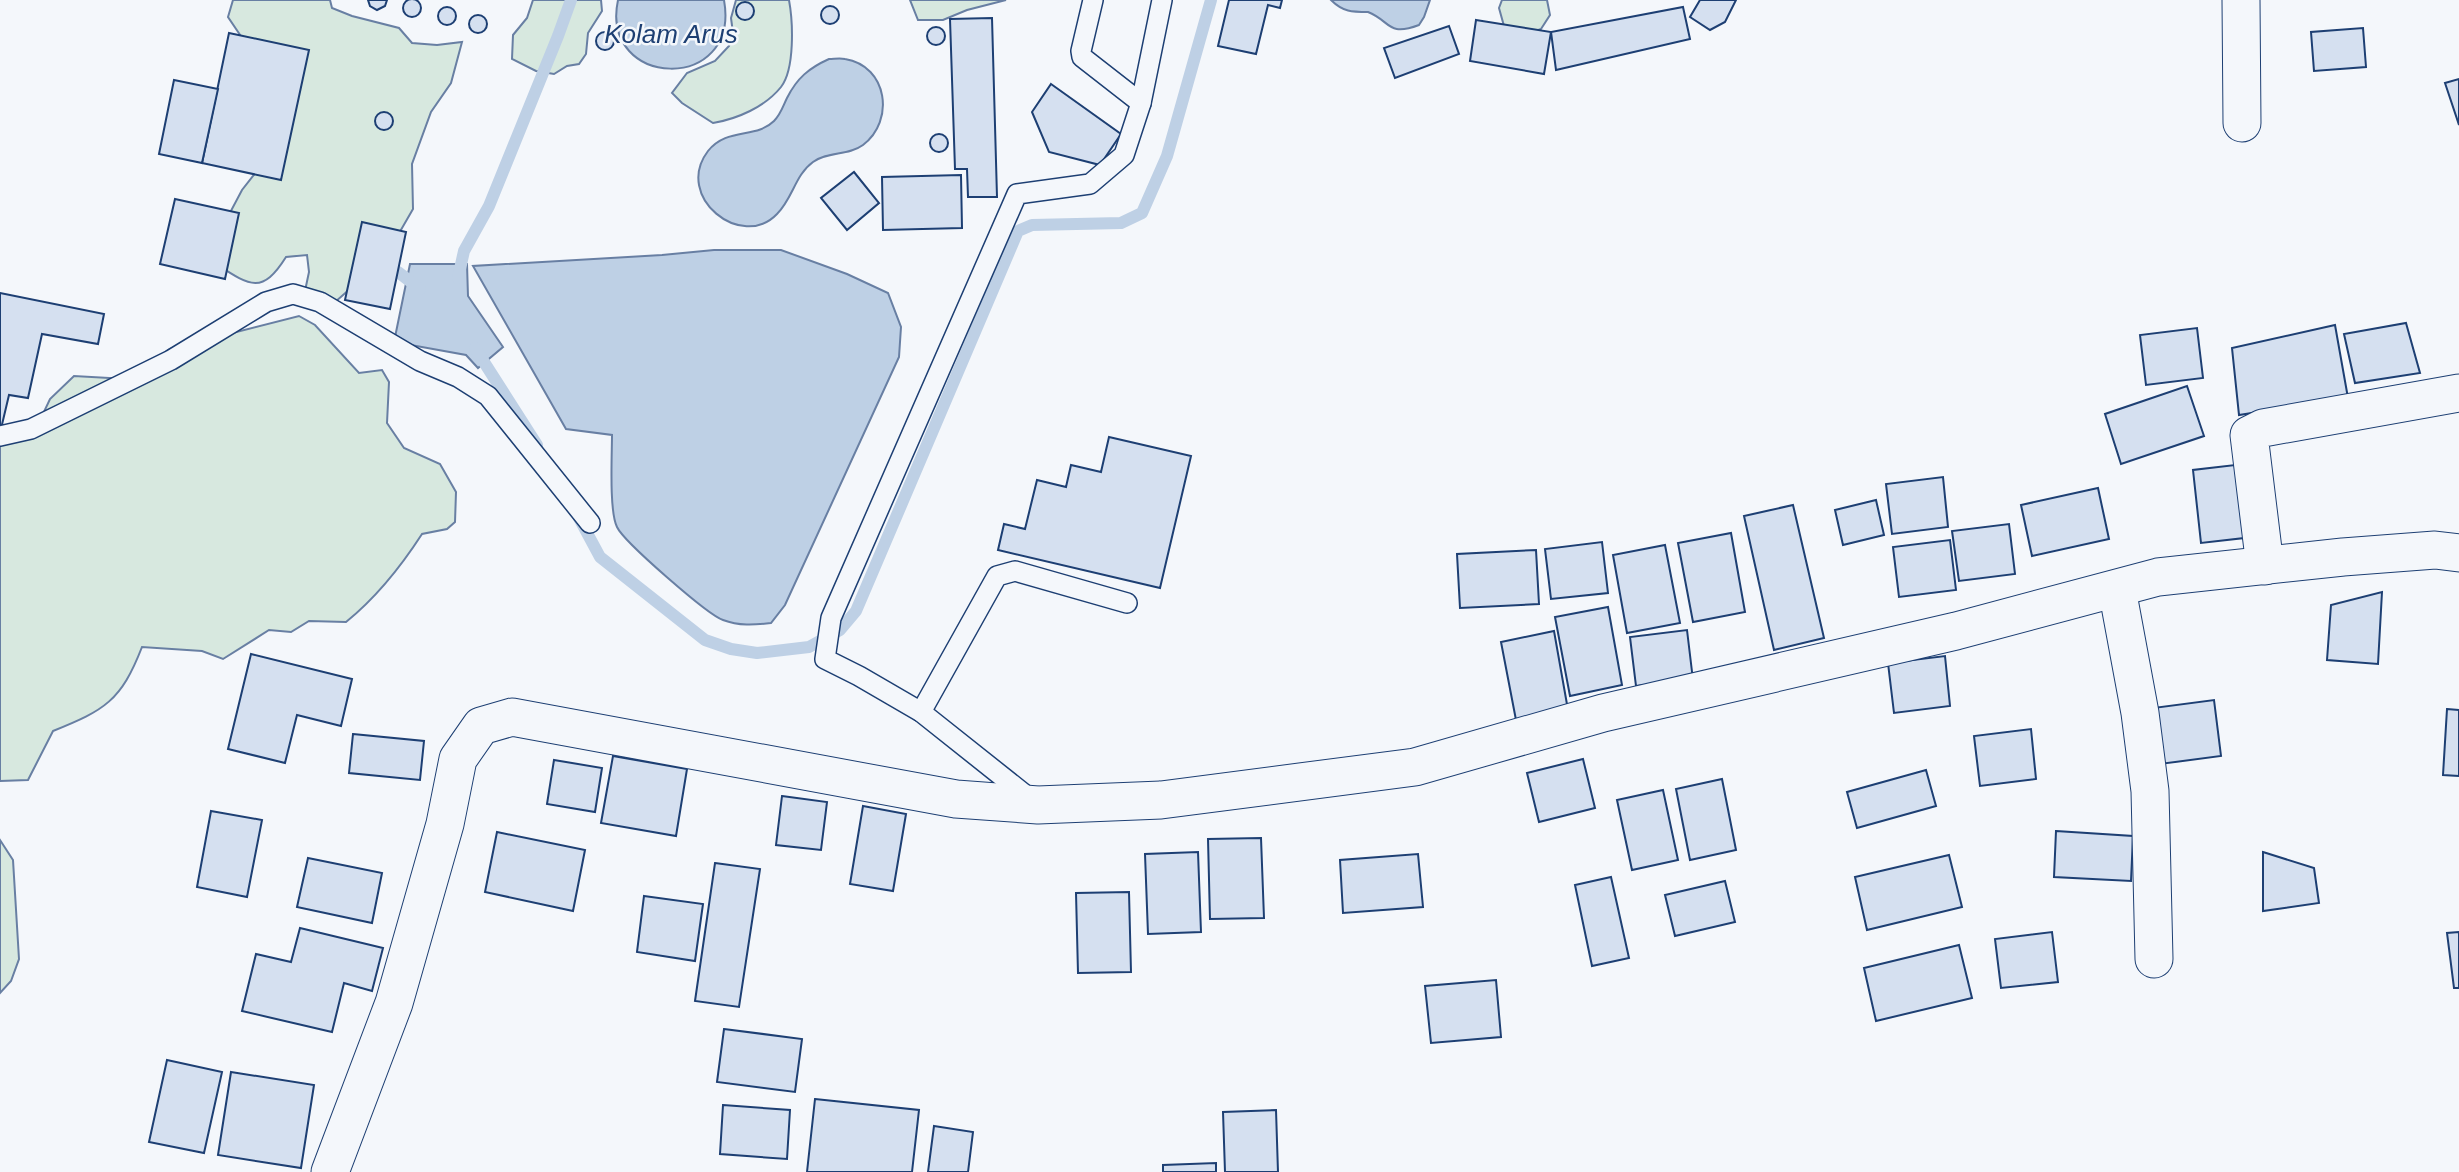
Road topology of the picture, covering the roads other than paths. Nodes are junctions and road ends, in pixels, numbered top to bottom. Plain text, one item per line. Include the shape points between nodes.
1 (1093, 0) edge
2 (1162, 0) edge
3 (2241, 0) edge
4 (1141, 103) junction
5 (2242, 123) dead end
6 (2459, 393) edge
7 (0, 436) edge
8 (590, 523) dead end
9 (2459, 553) edge
10 (2265, 566) junction
11 (2117, 589) junction
12 (1127, 603) dead end
13 (922, 712) junction
14 (1038, 805) junction
15 (2154, 958) dead end
16 (330, 1172) edge

1 - 4 lane via 1082,57
2 - 4 lane
3 - 5 street
4 - 13 lane via 1124,155 1090,184 1017,194 831,618 825,659
6 - 10 street via 2263,428 2249,435
7 - 8 lane via 31,429 171,360 266,302 293,294 320,302 488,396
9 - 10 street via 2435,550
10 - 11 street via 2158,577
11 - 14 street via 1603,713 1415,767 1161,800
11 - 15 street via 2150,791
12 - 13 lane via 1015,571 997,576
13 - 14 lane
14 - 16 street via 956,799 512,717 481,726 458,758 445,824 394,1003

